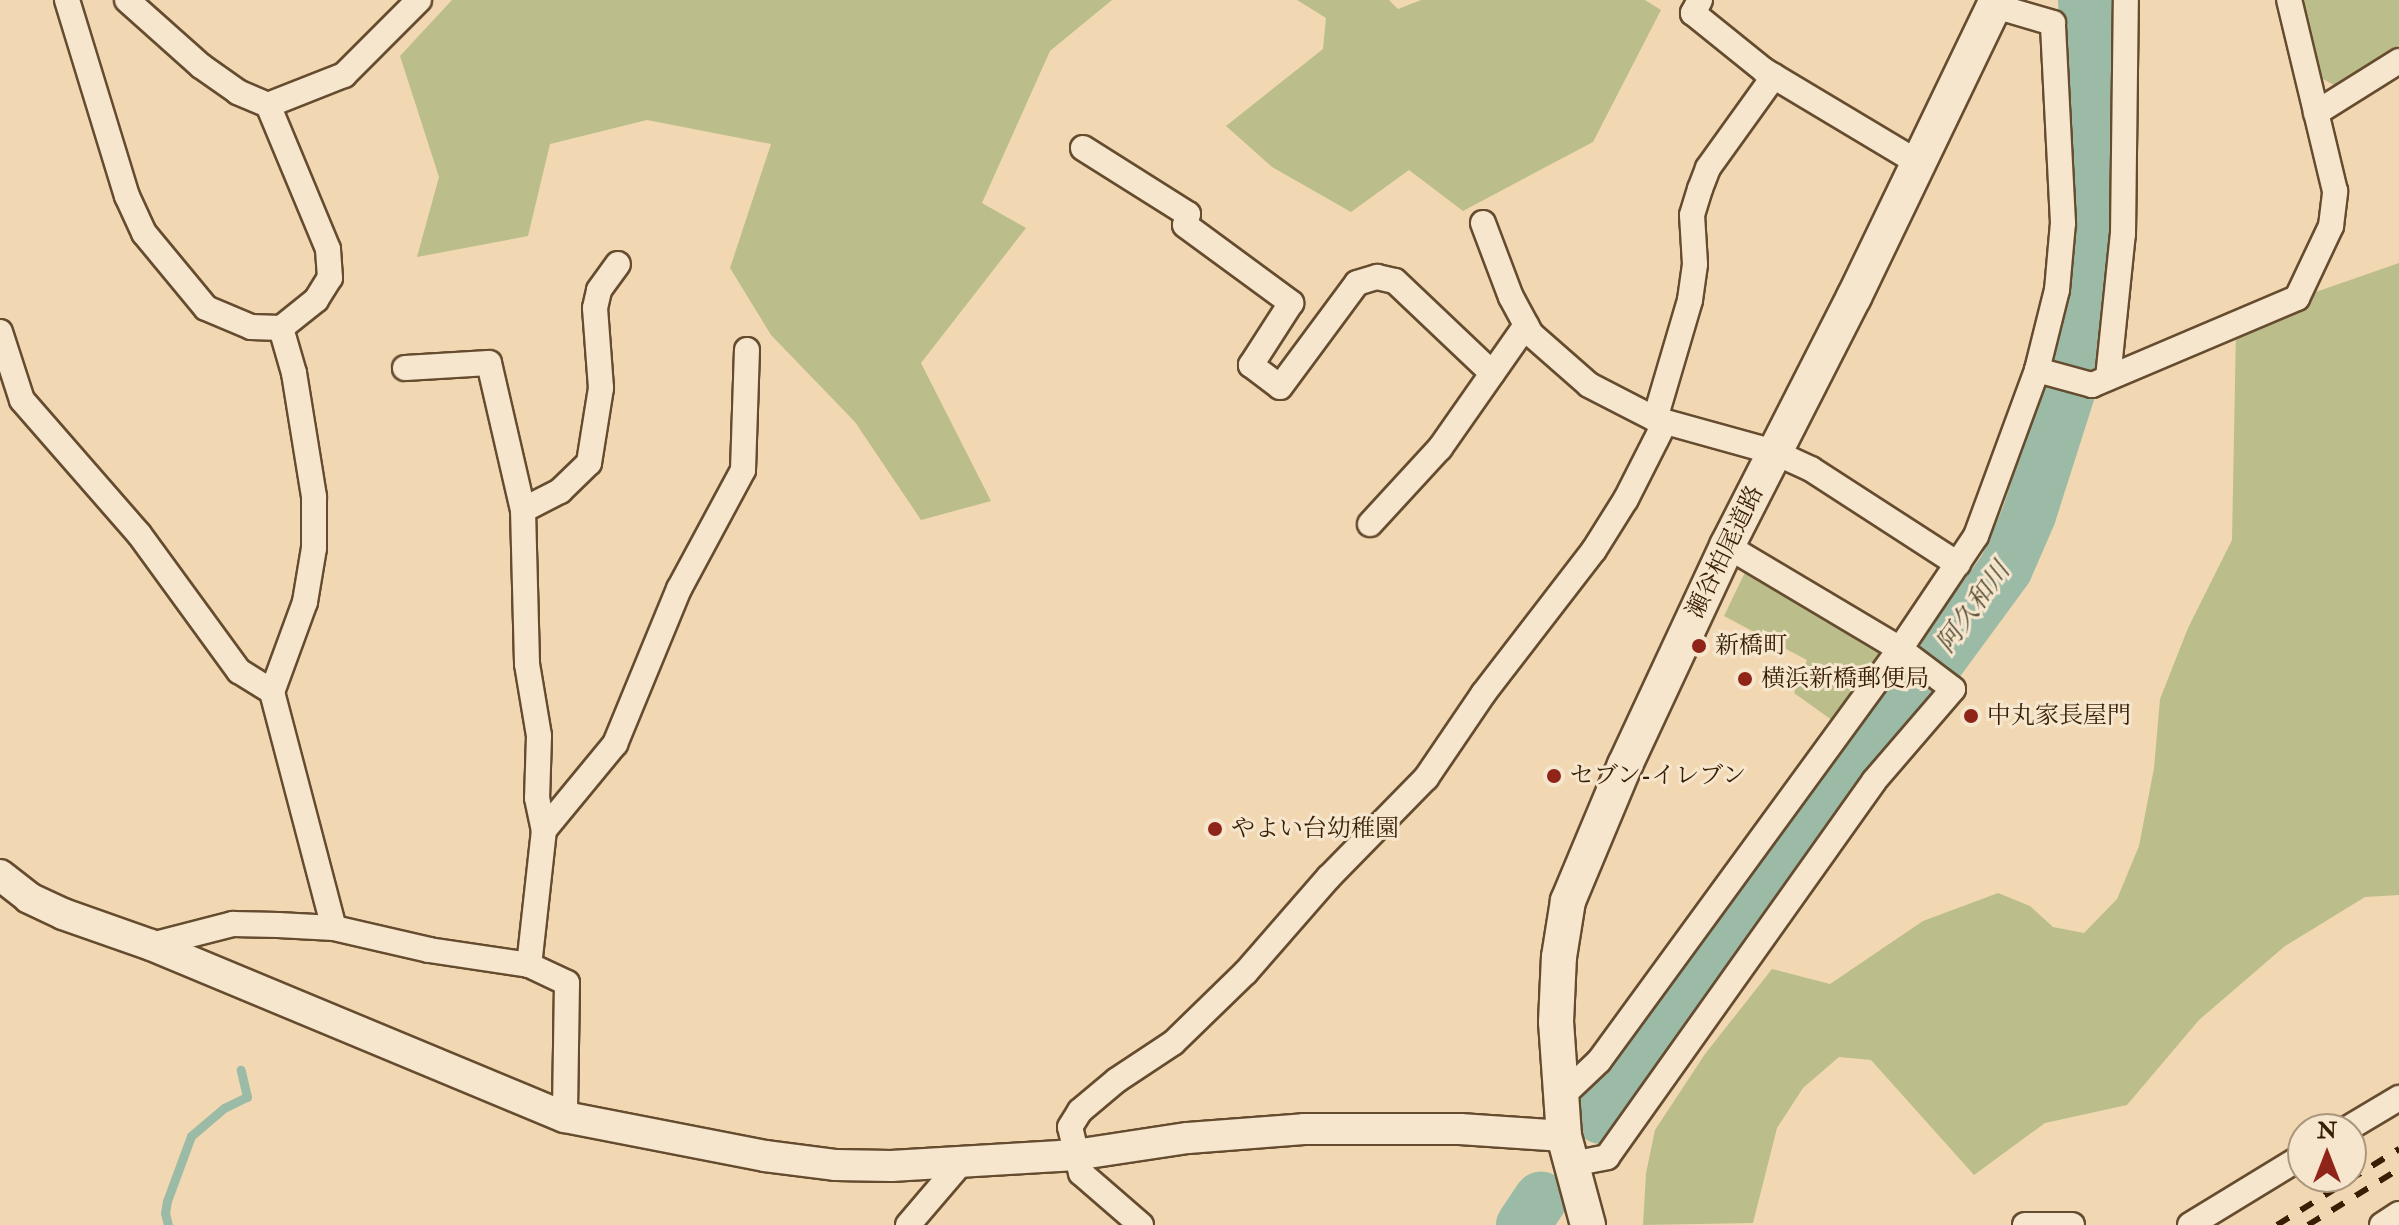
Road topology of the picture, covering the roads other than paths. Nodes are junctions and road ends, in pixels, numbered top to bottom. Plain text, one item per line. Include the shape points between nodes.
1 (67, 0) edge
2 (127, 0) edge
3 (419, 0) edge
4 (1700, 0) edge
5 (2126, 0) edge
6 (2289, 0) edge
7 (1996, 3) edge
8 (2399, 61) edge
9 (1774, 76) junction
10 (268, 105) junction
11 (2316, 113) junction
12 (1083, 148) dead end
13 (1919, 163) junction
14 (1483, 223) dead end
15 (618, 264) dead end
16 (1526, 325) junction
17 (281, 328) junction
18 (0, 332) edge
19 (747, 350) dead end
20 (405, 368) dead end
21 (2042, 371) junction
22 (1492, 373) junction
23 (2100, 382) junction
24 (11, 405) edge
25 (1660, 420) junction
26 (1774, 452) junction
27 (523, 510) junction
28 (1370, 524) dead end
29 (1727, 546) junction
30 (1958, 564) junction
31 (1905, 653) junction
32 (272, 692) junction
33 (544, 830) junction
34 (0, 875) edge
35 (334, 928) junction
36 (151, 945) junction
37 (529, 965) junction
38 (1561, 1097) junction
39 (2399, 1098) edge
40 (565, 1117) junction
41 (2367, 1117) edge
42 (1568, 1150) junction
43 (1075, 1155) junction
44 (961, 1163) junction
45 (2287, 1166) edge
46 (2399, 1214) edge
47 (908, 1225) edge
48 (1141, 1225) edge
49 (1588, 1225) edge
50 (2025, 1225) edge
51 (2072, 1225) edge
52 (2190, 1225) edge
53 (2382, 1225) edge

1 - 17 street via 127,196 144,233 206,308 251,327
2 - 10 street via 201,66
3 - 10 street via 344,75
4 - 9 street via 1693,13
5 - 23 street via 2123,234
6 - 11 street
7 - 13 main road, 瀬谷柏尾道路
7 - 21 street via 2053,23 2063,223
8 - 11 street
9 - 13 street
9 - 25 street via 1708,168 1700,189 1692,215 1695,264 1690,300
10 - 17 street via 328,249 330,278 316,300
11 - 23 street via 2335,191 2331,226 2297,298
12 - 22 street via 1188,214 1185,225 1291,303 1251,365 1280,387 1357,283 1377,277 1395,281
13 - 26 main road, 瀬谷柏尾道路
14 - 16 street
15 - 27 street via 599,290 595,308 601,388 589,463 560,491
16 - 22 street
16 - 25 street via 1560,364 1589,385
17 - 32 street via 294,373 314,497 314,548 305,602
18 - 24 street
19 - 33 street via 743,470 679,589 615,744
20 - 27 street via 489,363
21 - 23 street
21 - 30 street via 1976,536
22 - 28 street via 1440,448
24 - 32 street via 139,534 239,671
25 - 26 street
25 - 43 street via 1626,499 1594,550 1426,778 1194,1023 1080,1111 1070,1127
26 - 29 main road, 瀬谷柏尾道路
26 - 30 street via 1811,469
27 - 33 street via 527,664 539,736 537,798
29 - 31 street
29 - 38 main road, 瀬谷柏尾道路 via 1568,901 1556,1022
30 - 31 street
31 - 38 street via 1599,1061
31 - 42 street via 1953,689 1874,781 1607,1157
32 - 35 street
33 - 37 street
34 - 36 street via 29,898 63,914
35 - 36 street via 233,924
35 - 37 street
36 - 40 street
37 - 40 street via 567,983
38 - 42 main road, 瀬谷柏尾道路
39 - 41 street
40 - 44 street via 836,1165
42 - 43 street via 1460,1129 1304,1129 1188,1138
42 - 49 main road, 瀬谷柏尾道路
43 - 44 street
43 - 48 street via 1081,1173
44 - 47 street
45 - 52 street
46 - 53 street
50 - 51 street

